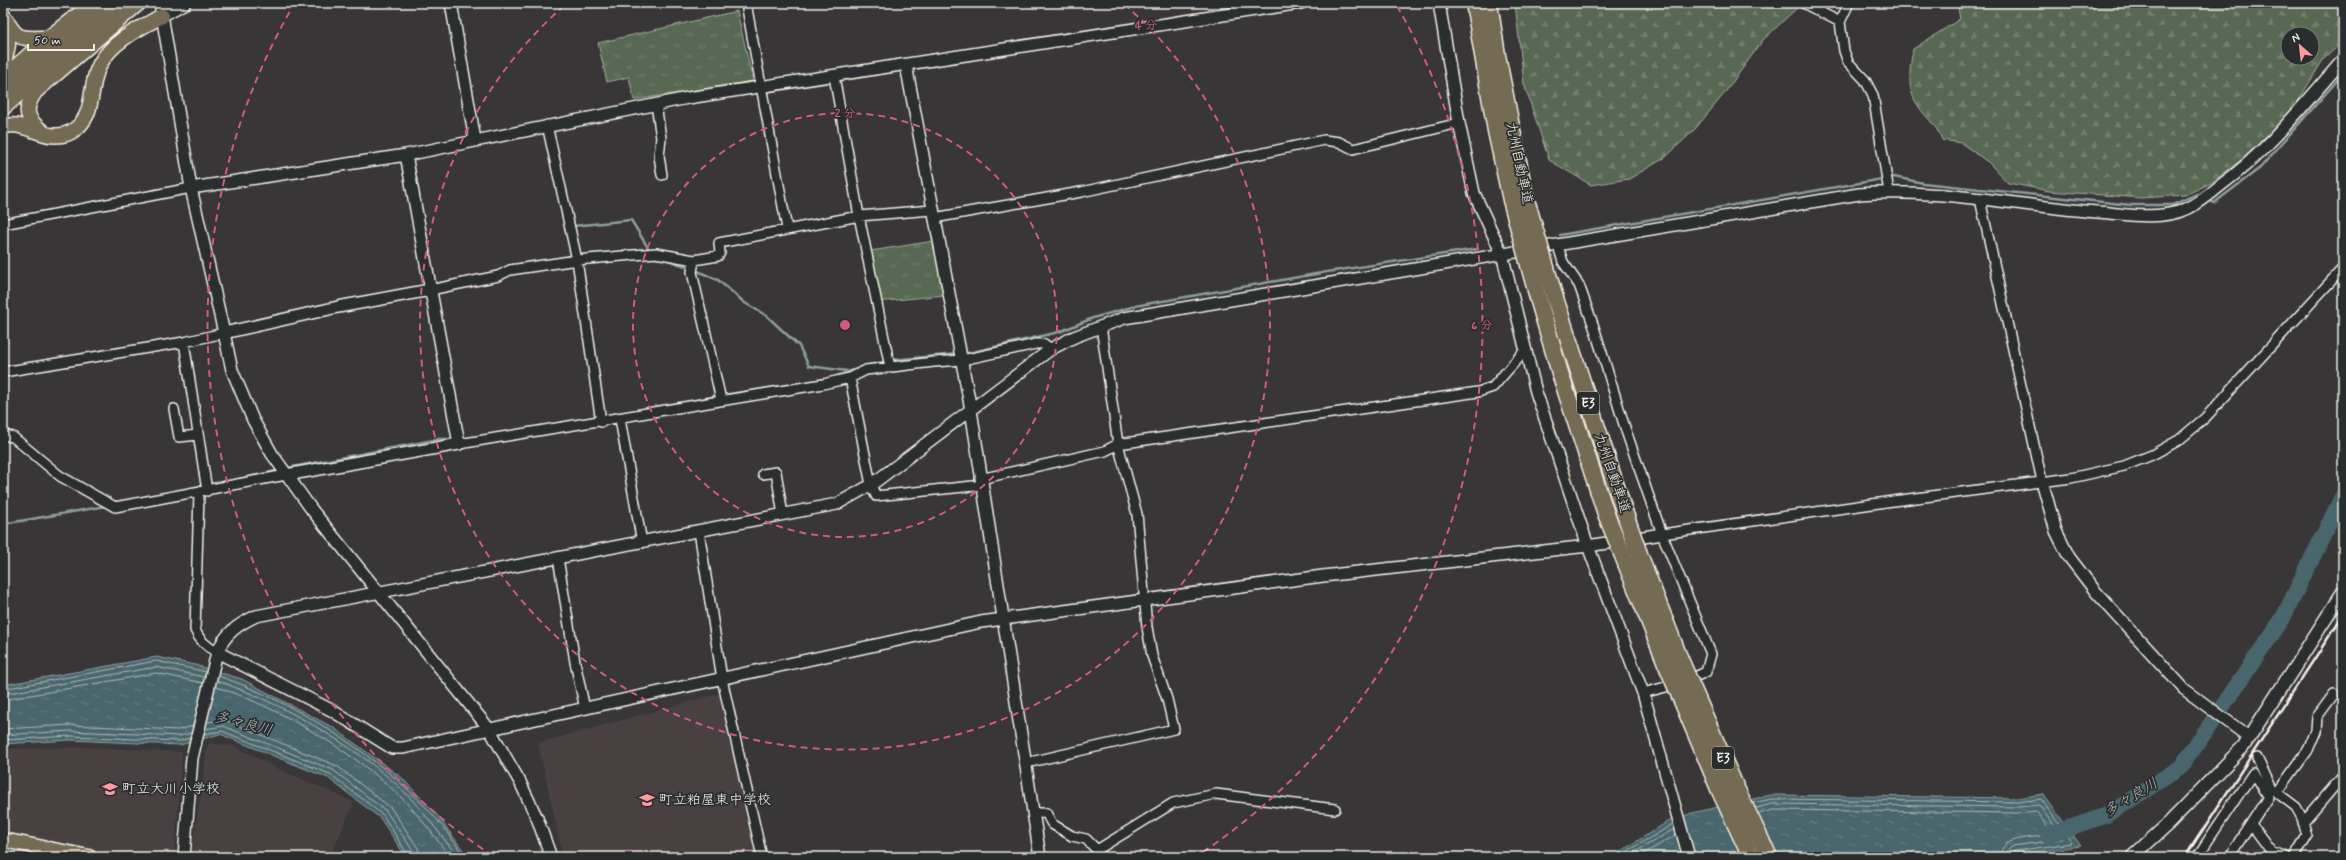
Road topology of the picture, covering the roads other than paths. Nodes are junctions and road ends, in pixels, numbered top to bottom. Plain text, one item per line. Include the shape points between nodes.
1 (4, 3) edge
2 (93, 3) edge
3 (111, 3) edge
4 (130, 3) edge
5 (138, 3) edge
6 (184, 3) edge
7 (450, 3) edge
8 (746, 3) edge
9 (1300, 3) edge
10 (1439, 3) edge
11 (1474, 3) edge
12 (1489, 3) edge
13 (1803, 3) edge
14 (1849, 3) edge
15 (3, 10) edge
16 (161, 10) edge
17 (3, 16) edge
18 (1840, 22) junction
19 (48, 38) junction
20 (2343, 60) edge
21 (906, 65) junction
22 (3, 68) edge
23 (834, 76) junction
24 (3, 78) edge
25 (763, 87) junction
26 (3, 91) edge
27 (656, 104) junction
28 (3, 107) edge
29 (3, 112) edge
30 (1459, 123) junction
31 (547, 126) junction
32 (3, 127) edge
33 (47, 135) junction
34 (475, 140) junction
35 (406, 155) junction
36 (662, 175) dead end
37 (191, 188) junction
38 (1889, 192) junction
39 (1518, 198) junction
40 (1980, 199) junction
41 (933, 214) junction
42 (859, 216) junction
43 (3, 224) edge
44 (787, 229) junction
45 (1558, 246) junction
46 (1502, 254) junction
47 (578, 260) junction
48 (694, 260) junction
49 (2343, 268) edge
50 (430, 290) junction
51 (1101, 326) junction
52 (224, 334) junction
53 (184, 342) junction
54 (1051, 349) junction
55 (1526, 349) junction
56 (962, 360) junction
57 (890, 367) junction
58 (3, 372) edge
59 (850, 378) junction
60 (721, 400) junction
61 (174, 409) dead end
62 (971, 410) junction
63 (620, 419) junction
64 (601, 422) junction
65 (3, 435) edge
66 (198, 435) junction
67 (459, 444) junction
68 (1118, 444) junction
69 (763, 474) dead end
70 (286, 475) junction
71 (2042, 481) junction
72 (982, 482) junction
73 (871, 485) junction
74 (203, 492) junction
75 (783, 515) junction
76 (699, 531) junction
77 (1662, 534) junction
78 (642, 543) junction
79 (1588, 546) junction
80 (558, 558) junction
81 (380, 592) junction
82 (2343, 592) edge
83 (1146, 600) junction
84 (1003, 619) junction
85 (216, 656) junction
86 (1673, 660) junction
87 (722, 678) junction
88 (1643, 693) junction
89 (2334, 694) dead end
90 (585, 708) junction
91 (490, 730) junction
92 (2246, 736) junction
93 (2257, 758) dead end
94 (1026, 763) junction
95 (2343, 776) edge
96 (2277, 793) junction
97 (1335, 809) dead end
98 (1034, 813) junction
99 (2303, 823) junction
100 (2251, 824) junction
101 (3, 840) edge
102 (89, 857) edge
103 (184, 857) edge
104 (550, 857) edge
105 (762, 857) edge
106 (1040, 857) edge
107 (1689, 857) edge
108 (1751, 857) edge
109 (1769, 857) edge
110 (2132, 857) edge
111 (2198, 857) edge
112 (2229, 857) edge
113 (2286, 857) edge
114 (2294, 857) edge

1 - 15 main road
2 - 19 main road
3 - 26 highway via 64,38
4 - 28 highway via 55,61
5 - 29 main road via 49,72
5 - 33 main road via 35,92 27,106 28,113 34,125
6 - 16 street
7 - 34 street
8 - 25 street
9 - 21 street
10 - 30 street
11 - 39 highway, 九州自動車道 / E3 via 1494,124
12 - 39 highway, 九州自動車道 / E3
13 - 18 street
14 - 18 street
16 - 33 main road via 108,51 99,66 88,115 82,123 62,135
16 - 37 street
17 - 19 main road via 18,36 25,39
17 - 22 main road via 8,45
18 - 38 street via 1848,62 1865,80 1873,95
19 - 24 main road
20 - 40 street via 2272,142 2243,169 2187,209 2171,215 2154,216
21 - 23 street
21 - 41 street
23 - 25 street
23 - 42 street
25 - 27 street
25 - 44 street
27 - 31 street
27 - 36 street via 661,138 659,156
30 - 41 street via 1353,150 1339,142 1324,140 1081,192
30 - 46 street via 1474,194
31 - 34 street
31 - 47 street
32 - 33 main road via 18,126
34 - 35 street
35 - 37 street
35 - 50 street
37 - 43 street
37 - 52 street
38 - 40 street
38 - 45 street via 1832,198
39 - 86 highway, 九州自動車道 / E3, bridge via 1554,295
39 - 86 highway, 九州自動車道 / E3, bridge via 1538,298 1606,514 1623,556
40 - 71 street
41 - 42 street
41 - 56 street
42 - 44 street
42 - 57 street
44 - 48 street via 719,243 718,256
45 - 46 street
45 - 77 street via 1563,262 1579,285
46 - 51 street via 1145,314
46 - 55 street
47 - 48 street via 656,253
47 - 50 street via 510,270 498,276
47 - 64 street
48 - 60 street via 692,272
49 - 71 street via 2205,418 2179,440 2152,455 2124,466 2071,478
50 - 52 street via 338,307
50 - 67 street
51 - 54 street via 1074,336
51 - 68 street
52 - 53 street
52 - 70 street via 232,370 242,396 272,454
53 - 58 street
53 - 66 street
54 - 56 street via 1044,344 1036,344
54 - 62 street
55 - 68 street via 1493,386 1478,392
55 - 79 street via 1536,392
56 - 57 street
56 - 62 street
57 - 59 street via 866,370
59 - 60 street
59 - 73 street
60 - 63 street
61 - 66 street via 179,438
62 - 72 street
62 - 73 street
63 - 64 street
63 - 78 street
64 - 67 street
65 - 74 street via 13,437 60,476 115,507
66 - 74 street
67 - 70 street
68 - 72 street via 1105,451
68 - 83 street via 1137,514
69 - 75 street via 776,472
70 - 74 street
70 - 81 street
71 - 77 street
71 - 92 street via 2056,531 2069,557 2096,592 2184,689
72 - 73 street via 876,496
72 - 84 street
73 - 75 street via 837,504
74 - 85 street via 195,630 197,636
75 - 76 street
76 - 78 street
76 - 87 street
77 - 79 street
77 - 88 street via 1711,654 1706,672 1681,683
78 - 80 street
79 - 83 street via 1322,576
79 - 88 street
80 - 81 street
80 - 90 street
81 - 85 street via 256,616 235,627 224,637
81 - 91 street
82 - 92 main road
83 - 84 street
83 - 94 street via 1152,656 1167,699 1174,730
84 - 87 street
84 - 94 street
85 - 91 street via 331,710 392,748
85 - 103 street via 192,758
86 - 108 highway, 九州自動車道 / E3, bridge via 1720,790
86 - 109 highway, 九州自動車道 / E3, bridge
87 - 90 street
87 - 105 street
88 - 107 street
89 - 96 street via 2317,717 2316,731 2308,750
90 - 91 street
91 - 104 street via 524,789
92 - 110 main road via 2168,824
93 - 96 street
94 - 98 street
95 - 99 street
96 - 99 street via 2296,807
97 - 98 street via 1216,794 1174,803 1097,850 1086,839 1072,836 1052,824 1046,813
98 - 106 street
99 - 114 street via 2307,836
100 - 111 street via 2268,797 2253,773
100 - 112 street
100 - 113 street via 2271,851
101 - 102 main road

